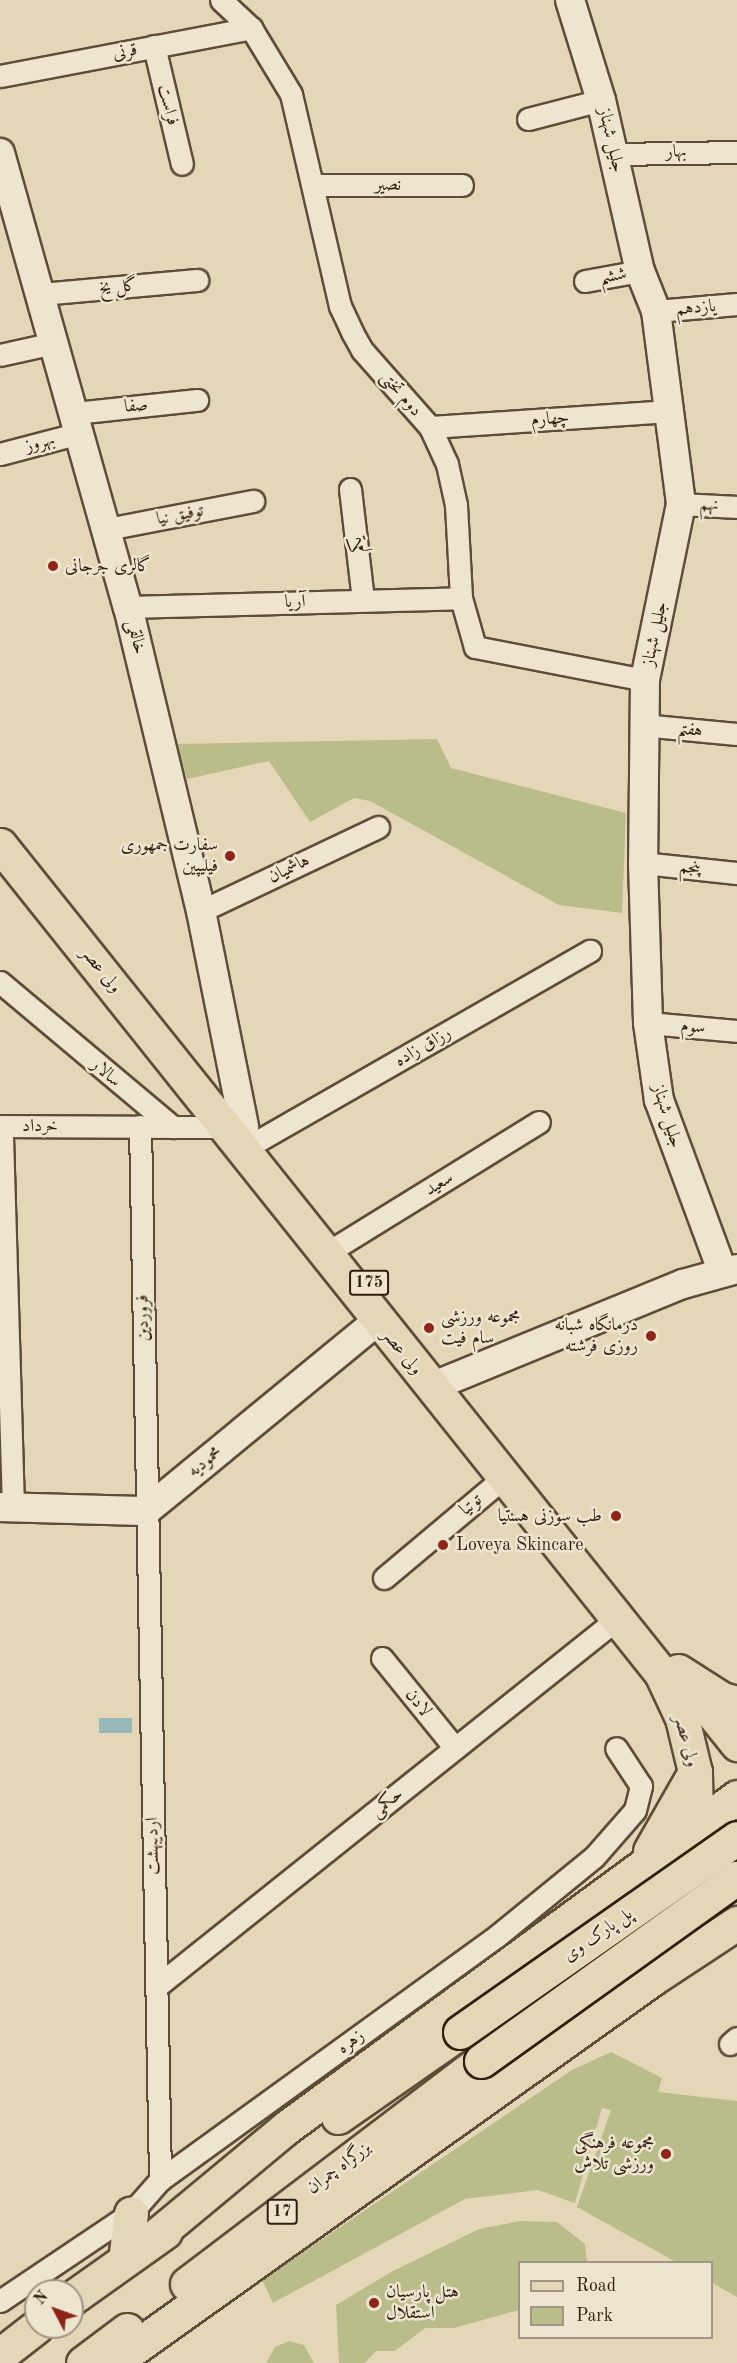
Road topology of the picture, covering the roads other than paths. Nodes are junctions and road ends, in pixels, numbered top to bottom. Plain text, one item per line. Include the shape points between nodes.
1 (221, 0) edge
2 (570, 0) edge
3 (251, 28) junction
4 (154, 46) junction
5 (0, 76) edge
6 (602, 100) junction
7 (528, 119) dead end
8 (737, 152) edge
9 (0, 153) edge
10 (614, 154) junction
11 (182, 164) dead end
12 (315, 185) junction
13 (462, 185) dead end
14 (8, 214) edge
15 (640, 271) junction
16 (197, 280) dead end
17 (585, 281) dead end
18 (40, 294) junction
19 (737, 304) edge
20 (656, 311) junction
21 (54, 343) junction
22 (0, 355) edge
23 (197, 400) dead end
24 (670, 411) junction
25 (77, 423) junction
26 (430, 427) junction
27 (0, 454) edge
28 (350, 489) dead end
29 (253, 501) dead end
30 (681, 504) junction
31 (737, 507) edge
32 (107, 530) junction
33 (461, 598) junction
34 (363, 600) junction
35 (128, 607) junction
36 (645, 680) junction
37 (642, 725) junction
38 (737, 734) edge
39 (0, 823) edge
40 (378, 826) dead end
41 (0, 845) edge
42 (643, 863) junction
43 (737, 873) edge
44 (201, 911) junction
45 (590, 951) dead end
46 (0, 982) edge
47 (648, 1023) junction
48 (737, 1031) edge
49 (539, 1122) dead end
50 (140, 1126) junction
51 (172, 1127) junction
52 (242, 1132) junction
53 (338, 1246) junction
54 (729, 1270) edge
55 (377, 1321) junction
56 (446, 1381) junction
57 (503, 1478) junction
58 (7, 1507) edge
59 (146, 1511) junction
60 (384, 1578) dead end
61 (618, 1618) junction
62 (382, 1658) dead end
63 (670, 1672) junction
64 (737, 1703) edge
65 (737, 1744) edge
66 (455, 1748) junction
67 (616, 1748) dead end
68 (695, 1772) junction
69 (737, 1797) edge
70 (696, 1828) junction
71 (737, 1838) edge
72 (637, 1868) junction
73 (737, 1878) edge
74 (737, 1886) edge
75 (599, 1898) junction
76 (737, 1923) edge
77 (652, 1979) junction
78 (156, 1987) junction
79 (481, 2061) joint
80 (159, 2181) junction
81 (131, 2212) junction
82 (135, 2252) junction
83 (84, 2289) edge
84 (0, 2301) edge
85 (24, 2323) edge
86 (0, 2336) edge
87 (24, 2336) edge
88 (0, 2355) edge
89 (83, 2363) edge
90 (113, 2363) edge

1 - 3 street, دوم تختی
2 - 6 street, جلیل شهناز
3 - 4 street, قرنی
3 - 12 street, دوم تختی via 291,94
4 - 5 street, قرنی
4 - 11 street, فراست
6 - 7 street
6 - 10 street, جلیل شهناز
8 - 10 street, بهار
9 - 14 street, خالقی
10 - 15 street, جلیل شهناز
12 - 13 street, نصیر
12 - 26 street, دوم تختی via 340,306 352,332 362,350
14 - 18 street, خالقی
15 - 17 street, ششم
15 - 20 street, جلیل شهناز
16 - 18 street, گل یخ
18 - 21 street, خالقی
19 - 20 street, یازدهم
20 - 24 street, جلیل شهناز
21 - 22 street
21 - 25 street, خالقی
23 - 25 street, صفا
24 - 26 street, چهارم
24 - 30 street, جلیل شهناز
25 - 27 street, بهروز
25 - 32 street, خالقی
26 - 33 street, دوم تختی via 447,464 456,505
28 - 34 street, یکم
29 - 32 street, توفیق نیا
30 - 31 street, نهم
30 - 36 street, جلیل شهناز
32 - 35 street, خالقی
33 - 34 street, آریا
33 - 36 street, دوم تختی via 475,647
34 - 35 street, آریا
35 - 44 street, خالقی
36 - 37 street, جلیل شهناز
37 - 38 street, هفتم
37 - 42 street, جلیل شهناز
39 - 52 main road, ولی عصر / 175
40 - 44 street, هاشمیان
41 - 52 main road, ولی عصر / 175
42 - 43 street, پنجم
42 - 47 street, جلیل شهناز
44 - 52 street, خالقی
45 - 52 street, رزاق زاده
46 - 51 street, سالار
47 - 48 street, سوم
47 - 54 street, جلیل شهناز via 658,1100
49 - 53 street, سعید
50 - 51 street, خرداد
50 - 58 street, خرداد via 2,1126
50 - 59 street, فروردین
51 - 52 street
52 - 53 main road, ولی عصر / 175
52 - 55 main road, ولی عصر / 175
53 - 56 main road, ولی عصر / 175
54 - 56 street
55 - 57 main road, ولی عصر / 175
55 - 59 street, محمودیه
56 - 63 main road, ولی عصر / 175
57 - 60 street, توتیا
57 - 61 main road, ولی عصر / 175
58 - 59 street
59 - 78 street, اردیبهشت
61 - 63 main road, ولی عصر / 175
61 - 66 street, حکمی
62 - 66 street, لادن
63 - 64 main road
63 - 65 main road, ولی عصر / 175
63 - 68 main road, ولی عصر
66 - 78 street, حکمی
67 - 80 street, زهره via 641,1786 635,1810 594,1857 498,1936
68 - 70 main road, ولی عصر
68 - 72 main road via 662,1834
69 - 70 main road
70 - 72 main road
70 - 74 main road, ولی عصر via 714,1862
71 - 82 main road, پل پارک وی / 17, bridge
72 - 75 main road
73 - 79 main road, پل پارک وی / 17, bridge
75 - 77 main road via 618,1902 645,1920 658,1950 659,1967
75 - 82 main road via 287,2127
76 - 77 main road
77 - 90 main road
78 - 80 street, اردیبهشت
79 - 89 main road, بزرگراه چمران / 17
80 - 81 street, زهره
81 - 82 main road
81 - 84 street, زهره
82 - 83 main road, 17
85 - 86 main road
87 - 88 main road

